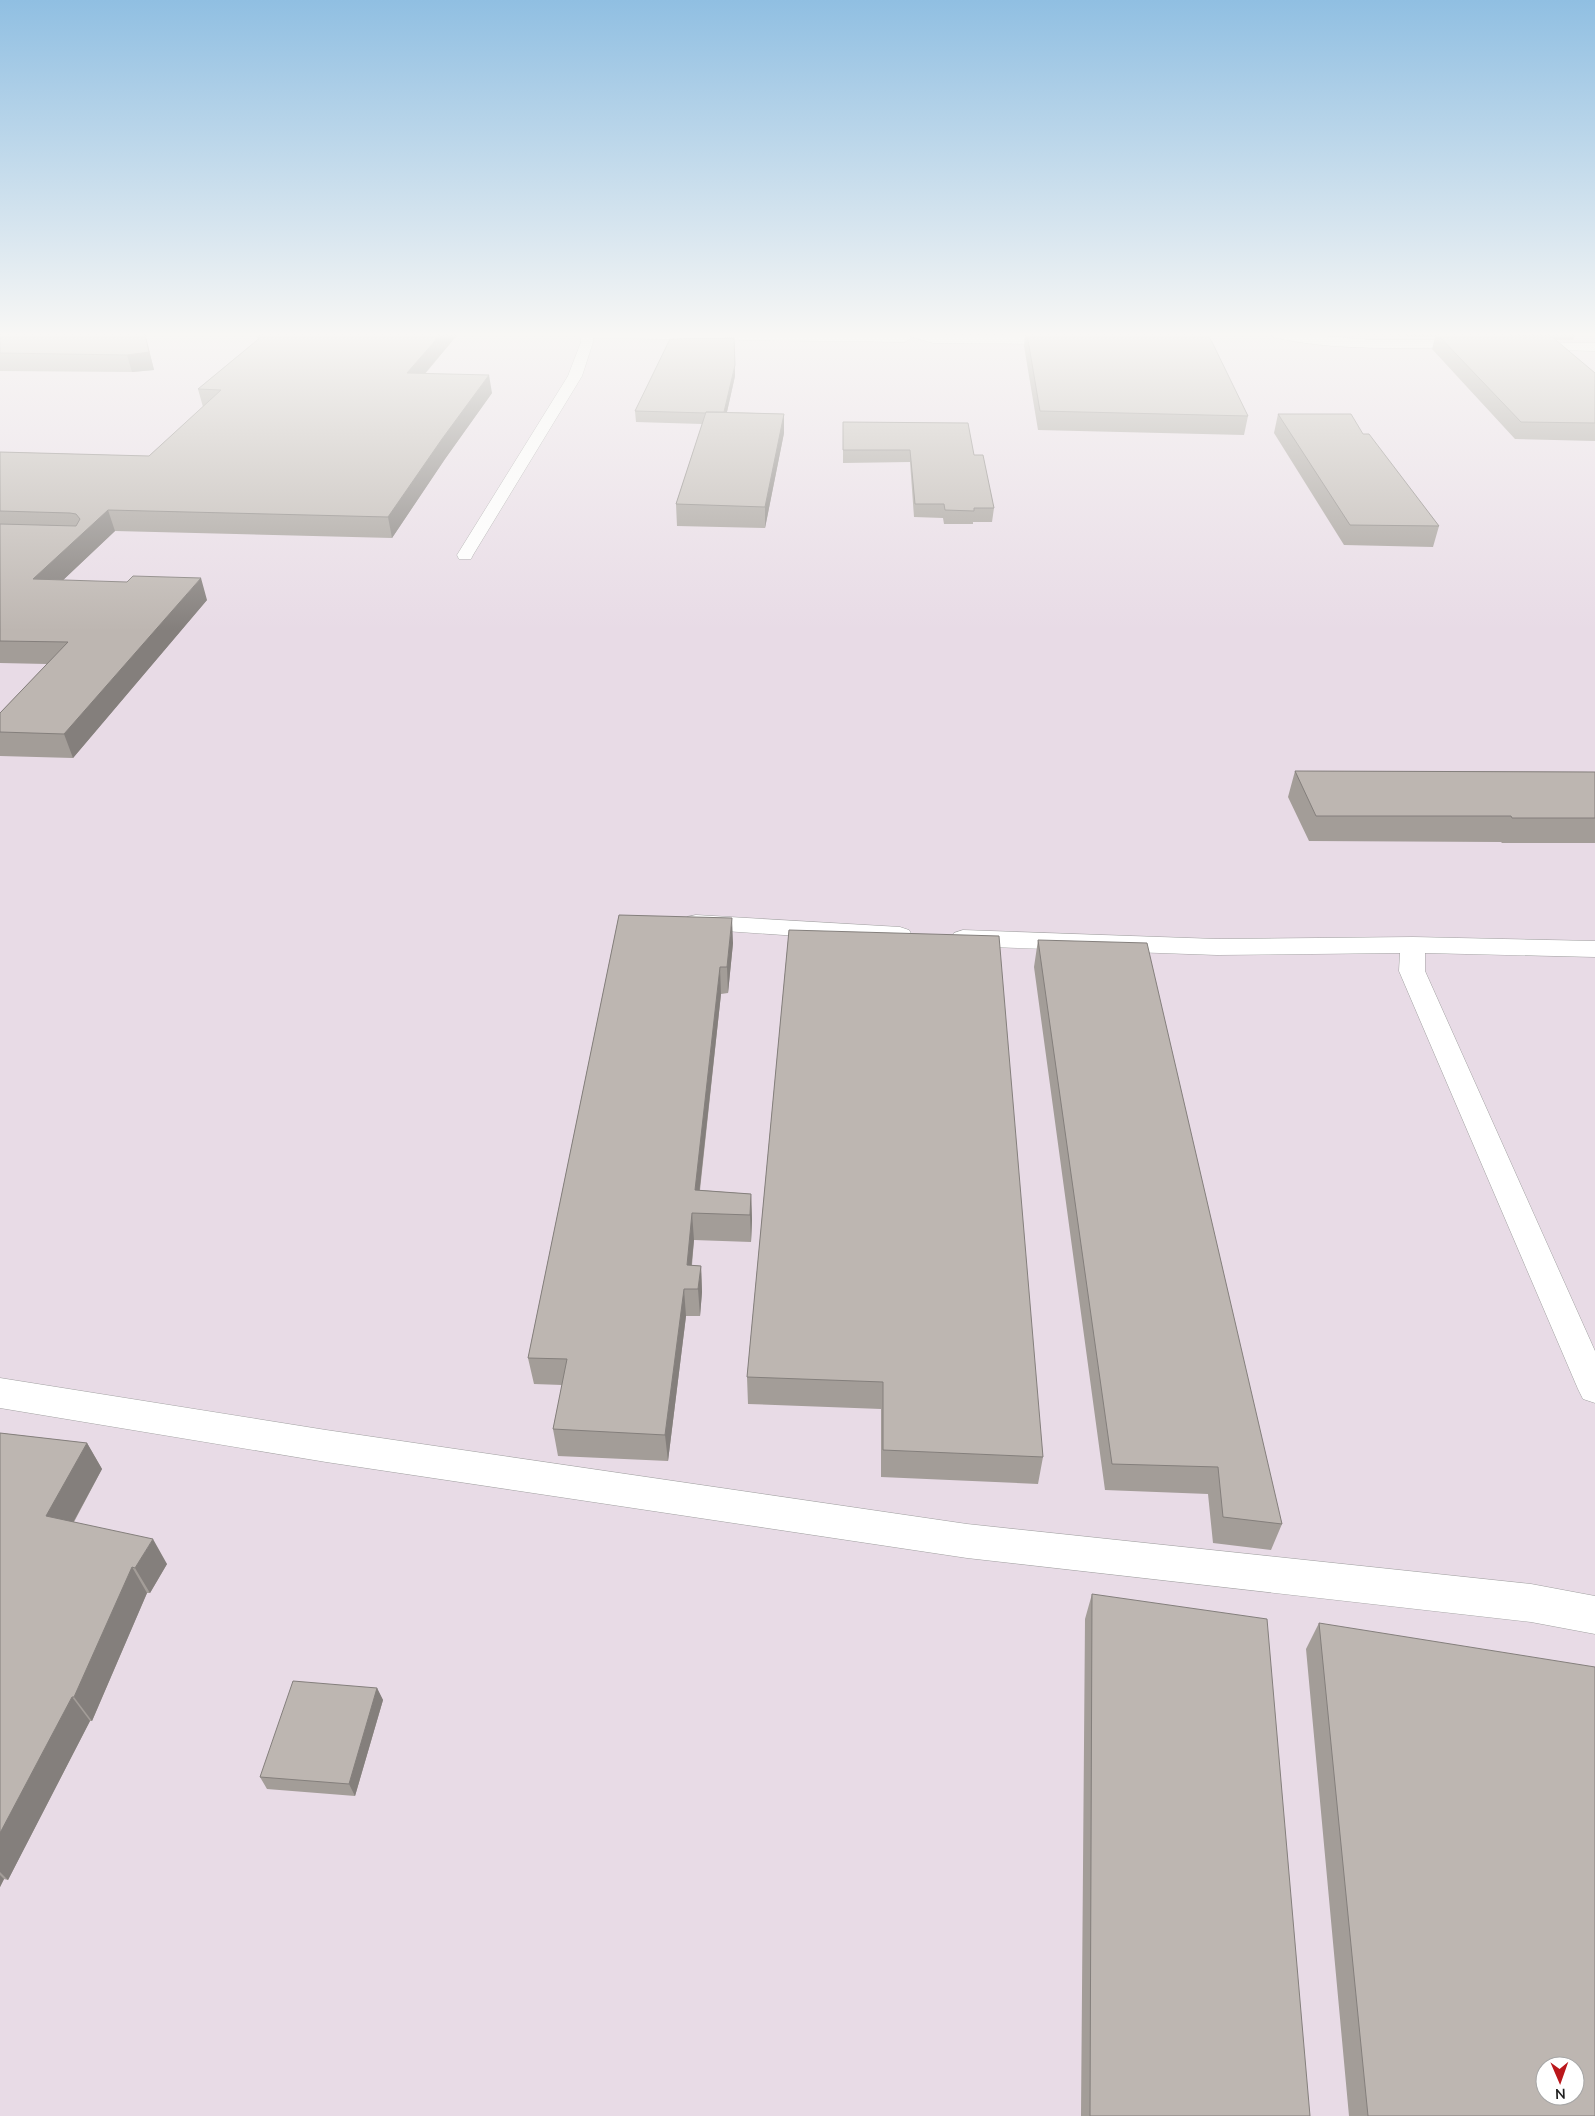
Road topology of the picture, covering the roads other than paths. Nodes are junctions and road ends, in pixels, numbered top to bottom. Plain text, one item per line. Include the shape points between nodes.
1 (540, 433) edge
2 (465, 555) dead end
3 (674, 920) edge
4 (1413, 945) junction
5 (1595, 949) edge
6 (1595, 1389) edge
7 (0, 1393) edge
8 (1595, 1614) edge

1 - 2 street
3 - 4 street via 932,936 1217,947
4 - 5 street
4 - 6 street via 1412,971
7 - 8 street via 967,1541 1531,1603

